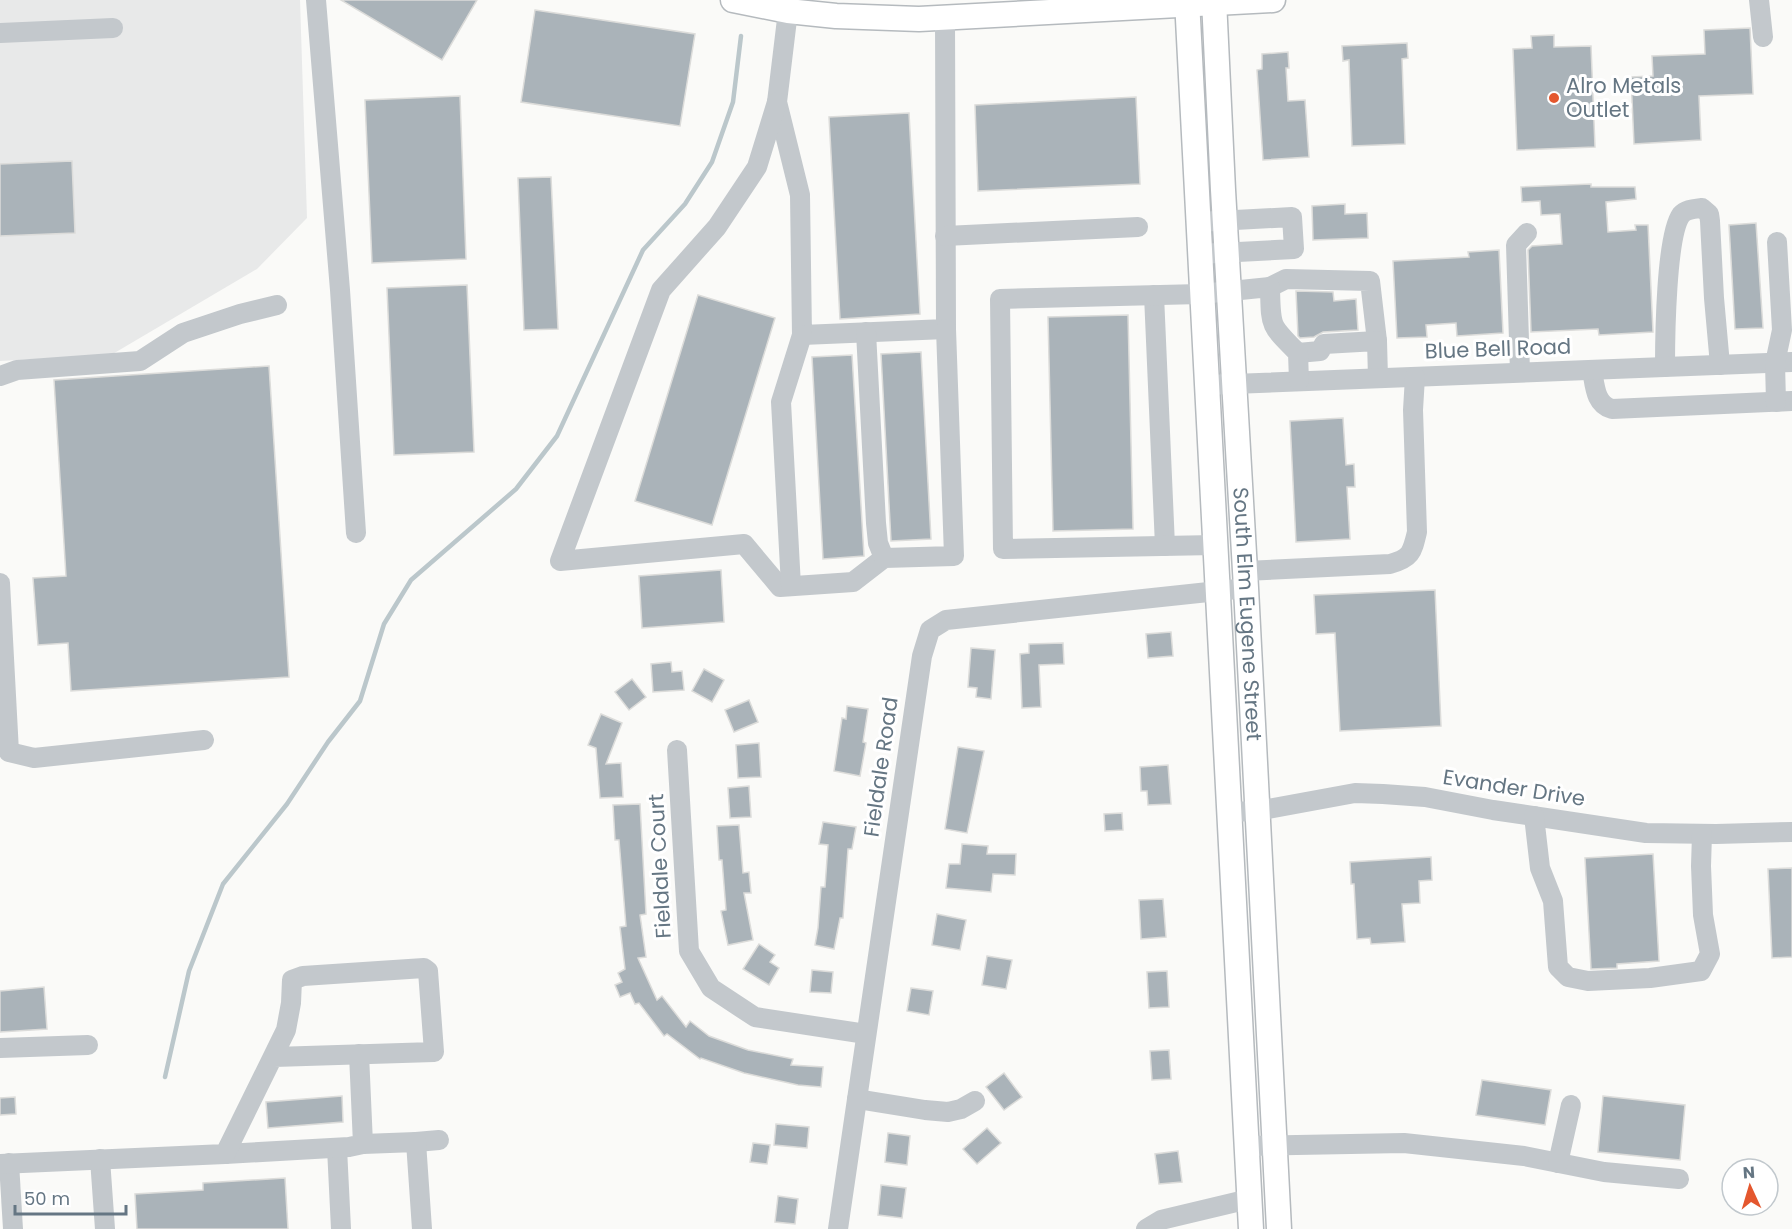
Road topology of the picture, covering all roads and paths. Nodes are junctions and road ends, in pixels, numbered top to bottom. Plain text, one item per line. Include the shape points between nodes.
1 (316, 0) edge
2 (734, 0) edge
3 (1273, 0) edge
4 (1759, 0) edge
5 (1214, 1) edge
6 (1187, 2) edge
7 (788, 11) junction
8 (945, 18) junction
9 (113, 28) dead end
10 (0, 33) edge
11 (1763, 37) dead end
12 (777, 102) junction
13 (1224, 220) junction
14 (1198, 222) junction
15 (1138, 227) dead end
16 (1527, 233) dead end
17 (945, 236) junction
18 (1777, 242) dead end
19 (1226, 252) junction
20 (1199, 254) junction
21 (1270, 287) junction
22 (1229, 292) junction
23 (1201, 294) junction
24 (1154, 295) junction
25 (277, 304) dead end
26 (946, 329) junction
27 (866, 332) junction
28 (802, 335) junction
29 (1377, 341) junction
30 (1298, 352) junction
31 (1784, 362) edge
32 (1720, 365) junction
33 (1665, 367) junction
34 (1592, 370) junction
35 (1520, 372) junction
36 (0, 376) edge
37 (1414, 377) junction
38 (1378, 378) junction
39 (1299, 381) junction
40 (1233, 384) junction
41 (1206, 385) junction
42 (1784, 402) edge
43 (356, 533) dead end
44 (1215, 545) junction
45 (1165, 546) junction
46 (884, 558) junction
47 (1246, 579) junction
48 (0, 583) edge
49 (791, 586) junction
50 (1217, 591) junction
51 (204, 740) dead end
52 (677, 750) dead end
53 (5, 754) edge
54 (1257, 811) junction
55 (1229, 812) junction
56 (1534, 816) junction
57 (1792, 832) edge
58 (1702, 834) junction
59 (866, 1034) junction
60 (88, 1045) dead end
61 (0, 1048) edge
62 (359, 1054) junction
63 (274, 1057) junction
64 (857, 1099) junction
65 (975, 1101) dead end
66 (1571, 1105) dead end
67 (439, 1140) dead end
68 (416, 1142) junction
69 (363, 1144) junction
70 (1274, 1144) junction
71 (1246, 1146) junction
72 (337, 1148) junction
73 (225, 1154) junction
74 (100, 1159) junction
75 (4, 1163) edge
76 (1558, 1163) junction
77 (1679, 1179) dead end
78 (1249, 1199) junction
79 (14, 1229) edge
80 (105, 1229) edge
81 (342, 1229) edge
82 (422, 1229) edge
83 (838, 1229) edge
84 (1146, 1229) edge
85 (1251, 1229) edge
86 (1279, 1229) edge

1 - 43 street
2 - 7 main road
3 - 5 main road
4 - 11 street
5 - 6 main road
5 - 13 main road, South Elm Eugene Street
6 - 8 main road
6 - 14 main road, South Elm Eugene Street
7 - 8 main road via 865,18
7 - 12 street
8 - 17 street
9 - 10 street
12 - 28 street via 800,195
12 - 49 street via 757,167 717,227 661,290 560,561 744,544 780,587
13 - 14 street
13 - 19 main road, South Elm Eugene Street
13 - 19 street via 1292,216 1294,249
14 - 20 main road, South Elm Eugene Street
15 - 17 street
16 - 35 street via 1516,246
17 - 26 street
18 - 31 street
19 - 20 street
19 - 22 main road, South Elm Eugene Street
20 - 23 main road, South Elm Eugene Street
21 - 22 street
21 - 29 street via 1286,279 1370,281
21 - 30 street via 1271,322
22 - 23 street
22 - 40 main road, South Elm Eugene Street
23 - 24 street
23 - 41 main road, South Elm Eugene Street
24 - 45 street
24 - 45 street via 1000,299 1003,549
25 - 36 street via 183,333 140,361 17,370
26 - 27 street
26 - 46 street via 954,556
27 - 28 street
27 - 46 street via 876,523
28 - 49 street via 781,402
29 - 30 street via 1324,344 1320,351
29 - 38 street
30 - 39 street
31 - 32 street, Blue Bell Road
31 - 42 street
32 - 33 street, Blue Bell Road
32 - 33 street via 1710,221 1702,208 1679,217 1671,252
33 - 34 street, Blue Bell Road
34 - 35 street, Blue Bell Road
34 - 42 street via 1599,401 1612,410
35 - 37 street, Blue Bell Road
37 - 38 street, Blue Bell Road
37 - 47 street, Fieldale Road via 1417,532 1413,551 1390,564
38 - 39 street, Blue Bell Road
39 - 40 street, Blue Bell Road
40 - 41 street, Blue Bell Road
40 - 47 main road, South Elm Eugene Street
41 - 44 main road, South Elm Eugene Street
44 - 45 street
44 - 50 main road, South Elm Eugene Street
46 - 49 street via 853,582
47 - 50 street, Fieldale Road
47 - 54 main road, South Elm Eugene Street
48 - 53 street
50 - 55 main road, South Elm Eugene Street
50 - 59 street, Fieldale Road via 946,620 930,630 922,656
51 - 53 street via 34,758
52 - 59 street, Fieldale Court via 689,951 711,988 755,1017
54 - 55 street, Evander Drive
54 - 56 street, Evander Drive via 1355,793 1425,797
54 - 70 main road, South Elm Eugene Street
55 - 71 main road, South Elm Eugene Street
56 - 58 street, Evander Drive via 1646,833
56 - 58 street via 1540,868 1553,901 1558,967 1568,977 1588,981 1701,971 1710,954 1702,895
57 - 58 street, Evander Drive
59 - 64 street, Fieldale Road
60 - 61 street
62 - 63 street
62 - 63 street via 434,1052 428,970 303,976 292,980 286,1030
62 - 69 street
63 - 73 street
64 - 65 street via 948,1112
64 - 83 street, Fieldale Road
66 - 76 street
67 - 68 street
68 - 69 street
68 - 82 street
69 - 72 street
70 - 71 street
70 - 76 street via 1404,1143
70 - 86 main road, South Elm Eugene Street
71 - 78 main road, South Elm Eugene Street
72 - 73 street
72 - 81 street
73 - 74 street
74 - 75 street
74 - 80 street
75 - 79 street
76 - 77 street
78 - 84 street via 1161,1220
78 - 85 main road, South Elm Eugene Street

